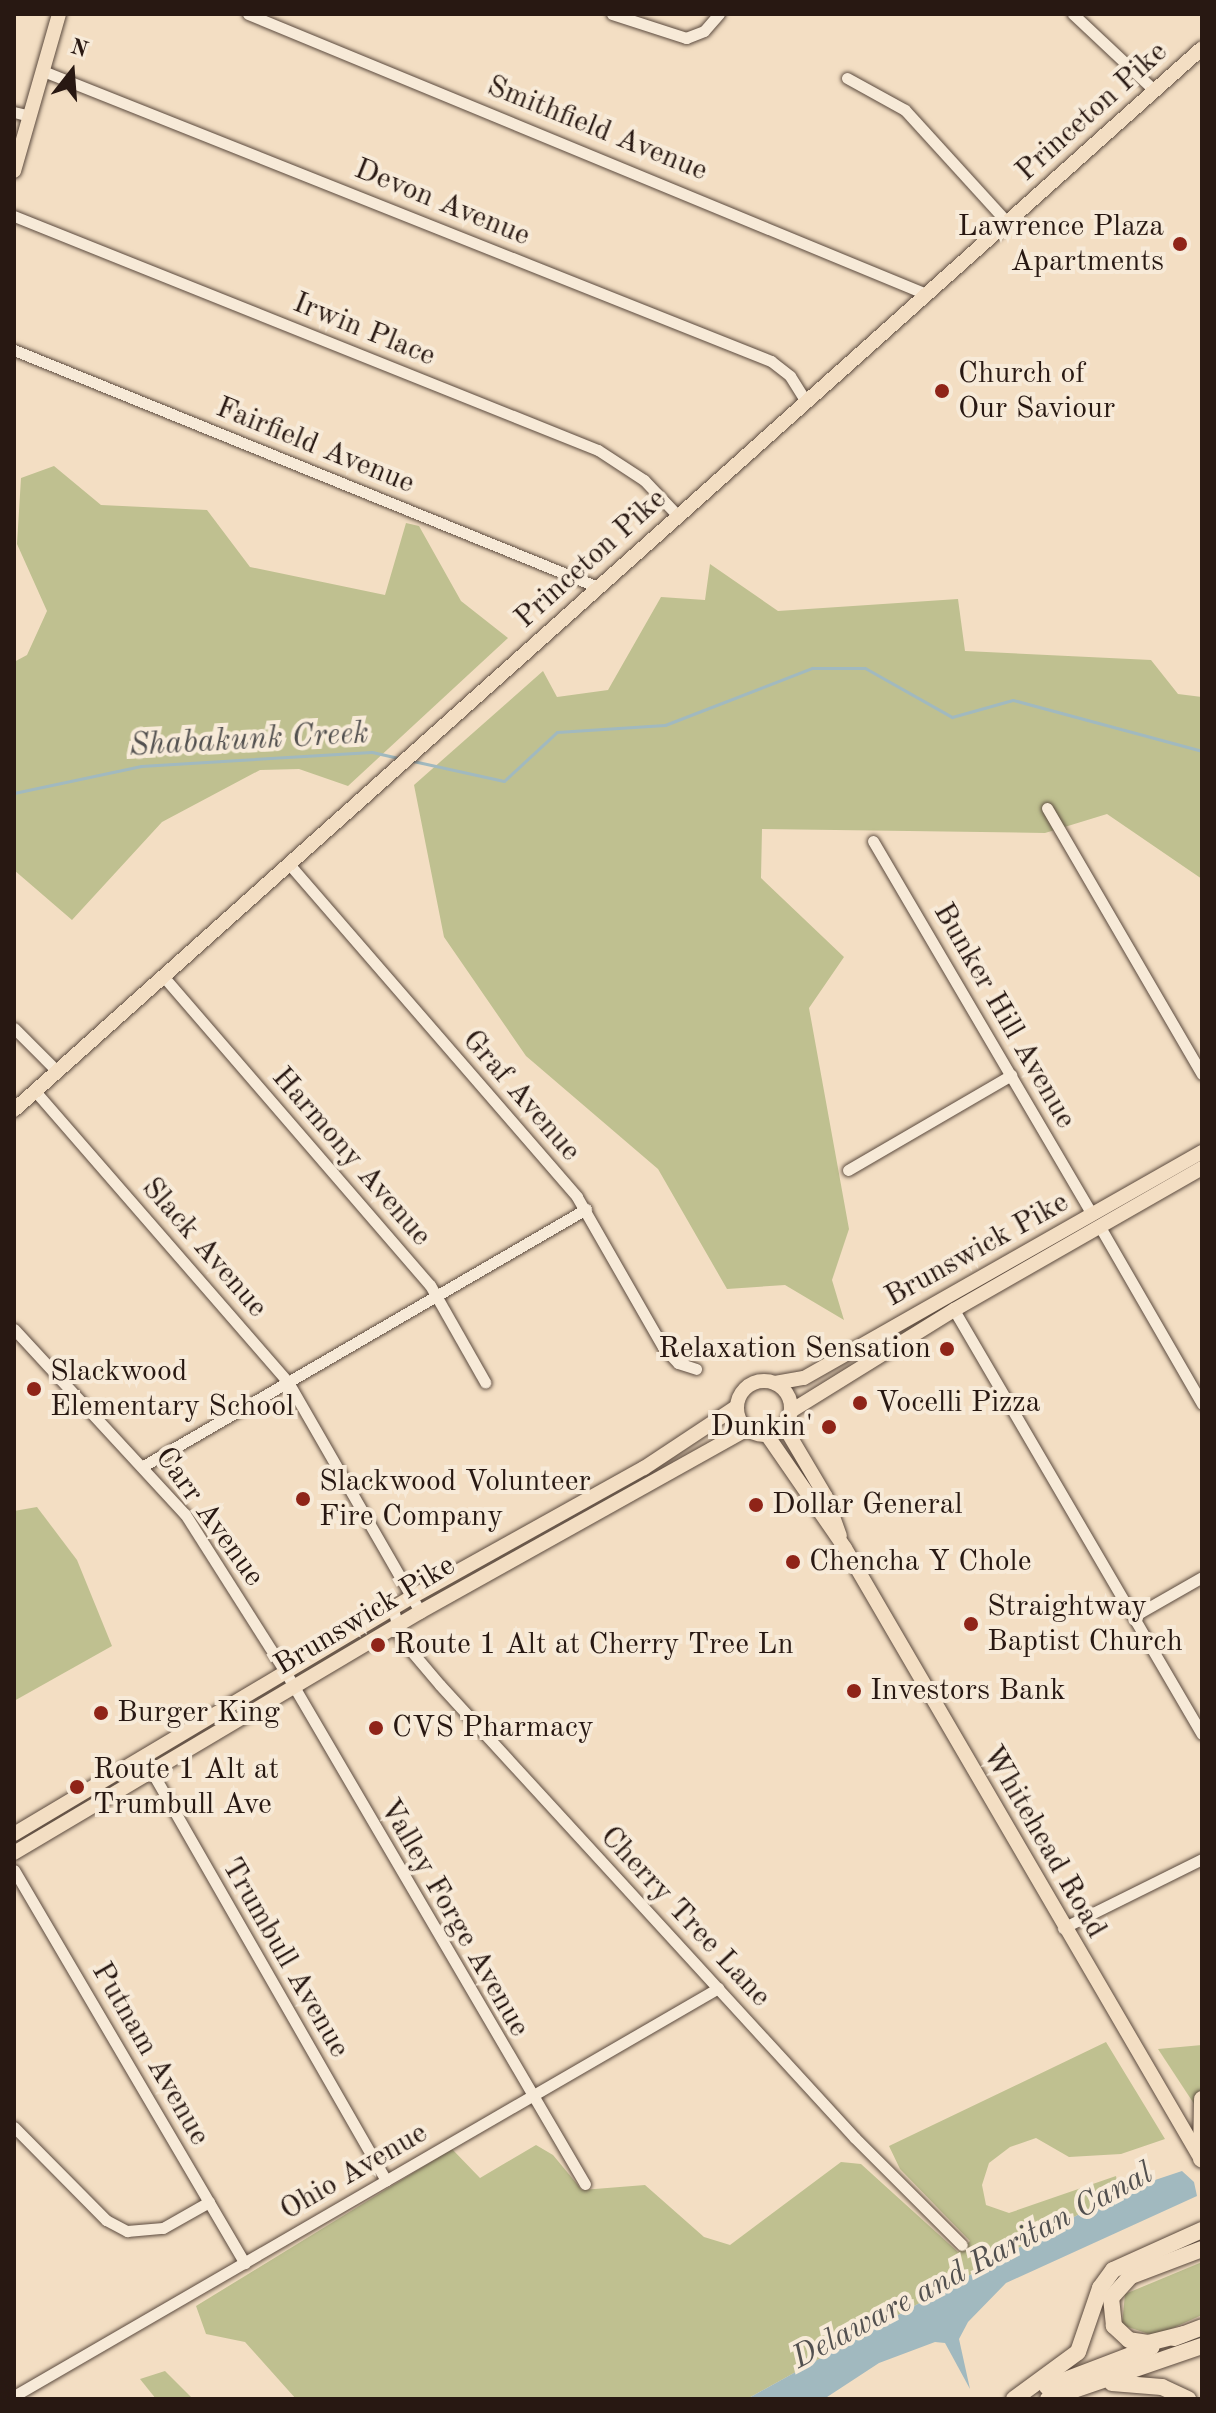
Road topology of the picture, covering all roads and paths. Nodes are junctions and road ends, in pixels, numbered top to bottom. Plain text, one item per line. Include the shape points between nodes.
1 (59, 14) edge
2 (248, 14) edge
3 (612, 14) edge
4 (719, 14) edge
5 (1073, 14) edge
6 (1202, 48) edge
7 (43, 71) junction
8 (847, 78) dead end
9 (1154, 90) junction
10 (14, 112) edge
11 (30, 116) junction
12 (14, 171) edge
13 (14, 216) edge
14 (1007, 222) junction
15 (926, 294) junction
16 (14, 350) edge
17 (806, 402) junction
18 (678, 516) junction
19 (598, 587) junction
20 (1047, 808) dead end
21 (873, 841) dead end
22 (289, 864) junction
23 (163, 976) junction
24 (14, 1028) edge
25 (57, 1071) junction
26 (1202, 1074) edge
27 (1011, 1075) junction
28 (35, 1091) junction
29 (14, 1110) edge
30 (1202, 1152) edge
31 (1202, 1168) edge
32 (848, 1170) dead end
33 (586, 1209) junction
34 (1096, 1221) junction
35 (436, 1295) junction
36 (954, 1310) junction
37 (14, 1329) edge
38 (696, 1369) dead end
39 (288, 1382) junction
40 (485, 1382) dead end
41 (775, 1383) junction
42 (1202, 1404) edge
43 (736, 1407) junction
44 (791, 1411) junction
45 (784, 1426) junction
46 (746, 1430) junction
47 (767, 1435) junction
48 (145, 1465) junction
49 (565, 1520) junction
50 (845, 1548) junction
51 (1202, 1577) edge
52 (412, 1597) junction
53 (393, 1609) junction
54 (420, 1612) junction
55 (1134, 1616) junction
56 (395, 1628) junction
57 (286, 1673) junction
58 (293, 1688) junction
59 (1202, 1734) edge
60 (144, 1758) junction
61 (150, 1772) junction
62 (14, 1834) edge
63 (14, 1853) edge
64 (1202, 1859) edge
65 (14, 1870) edge
66 (1063, 1928) junction
67 (718, 1988) junction
68 (531, 2097) junction
69 (1202, 2099) edge
70 (14, 2127) edge
71 (1201, 2160) edge
72 (386, 2181) junction
73 (585, 2184) dead end
74 (209, 2202) junction
75 (1202, 2230) edge
76 (962, 2245) dead end
77 (1202, 2249) edge
78 (245, 2263) junction
79 (1202, 2327) edge
80 (1184, 2334) junction
81 (1202, 2346) edge
82 (1094, 2384) junction
83 (14, 2396) edge
84 (1014, 2399) edge
85 (1048, 2399) edge
86 (1188, 2399) edge

1 - 7 main road
2 - 15 street, Smithfield Avenue via 703,197
3 - 4 street via 686,38 704,31
5 - 9 street
6 - 9 main road, Princeton Pike
7 - 11 main road
7 - 17 street, Devon Avenue via 771,361 790,376
8 - 14 street via 905,110
9 - 14 main road, Princeton Pike
10 - 11 street
11 - 12 main road
13 - 18 street, Irwin Place via 598,450 644,480
14 - 15 main road, Princeton Pike
15 - 17 main road, Princeton Pike
16 - 19 street, Fairfield Avenue
17 - 18 main road, Princeton Pike
18 - 19 main road, Princeton Pike
19 - 22 main road, Princeton Pike
20 - 26 street
21 - 27 street, Bunker Hill Avenue
22 - 23 main road, Princeton Pike
22 - 33 street, Graf Avenue
23 - 25 main road, Princeton Pike
23 - 35 street, Harmony Avenue
24 - 25 street
25 - 28 main road, Princeton Pike
27 - 32 street
27 - 34 street, Bunker Hill Avenue
28 - 29 main road, Princeton Pike
28 - 39 street, Slack Avenue
30 - 34 main road, Brunswick Pike
31 - 34 main road, Brunswick Pike
33 - 35 street
33 - 38 street, Graf Avenue via 663,1347 678,1363
34 - 36 main road, Brunswick Pike
34 - 41 main road, Brunswick Pike via 804,1378
34 - 42 street, Bunker Hill Avenue
35 - 39 street
35 - 40 street, Harmony Avenue
36 - 44 main road, Brunswick Pike
36 - 55 street
37 - 48 street, Carr Avenue
39 - 48 street
39 - 52 street, Slack Avenue
41 - 43 main road via 749,1385
41 - 44 main road via 790,1398
43 - 46 main road
43 - 49 main road, Brunswick Pike
44 - 45 main road
45 - 47 main road
45 - 50 main road, Whitehead Road via 826,1497
46 - 47 main road
46 - 49 main road, Brunswick Pike
47 - 50 main road, Whitehead Road
48 - 57 street, Carr Avenue via 185,1514
49 - 52 main road, Brunswick Pike
49 - 54 main road, Brunswick Pike
50 - 66 main road, Whitehead Road
51 - 55 street
52 - 53 main road, Brunswick Pike
52 - 54 street, Slack Avenue
53 - 56 street
53 - 57 main road, Brunswick Pike
54 - 56 main road, Brunswick Pike
55 - 59 street
56 - 58 main road, Brunswick Pike
56 - 67 street, Cherry Tree Lane via 440,1685
57 - 58 street, Valley Forge Avenue
57 - 60 main road, Brunswick Pike
58 - 61 main road, Brunswick Pike
58 - 68 street, Valley Forge Avenue
60 - 61 street, Trumbull Avenue
60 - 62 main road, Brunswick Pike
61 - 63 main road, Brunswick Pike
61 - 72 street, Trumbull Avenue
64 - 66 street
65 - 74 street, Putnam Avenue
66 - 71 main road, Whitehead Road
67 - 68 street, Ohio Avenue
67 - 76 street, Cherry Tree Lane
68 - 72 street, Ohio Avenue
68 - 73 street, Valley Forge Avenue
69 - 71 highway
70 - 74 street via 106,2220 127,2231 163,2228
72 - 78 street, Ohio Avenue
74 - 78 street, Putnam Avenue
75 - 84 highway via 1113,2270 1100,2288 1078,2352
77 - 80 highway via 1131,2276 1111,2298 1114,2326 1129,2340 1148,2343
78 - 83 street, Ohio Avenue
79 - 80 highway
80 - 84 highway
81 - 82 highway
82 - 85 highway
82 - 86 highway via 1146,2384

